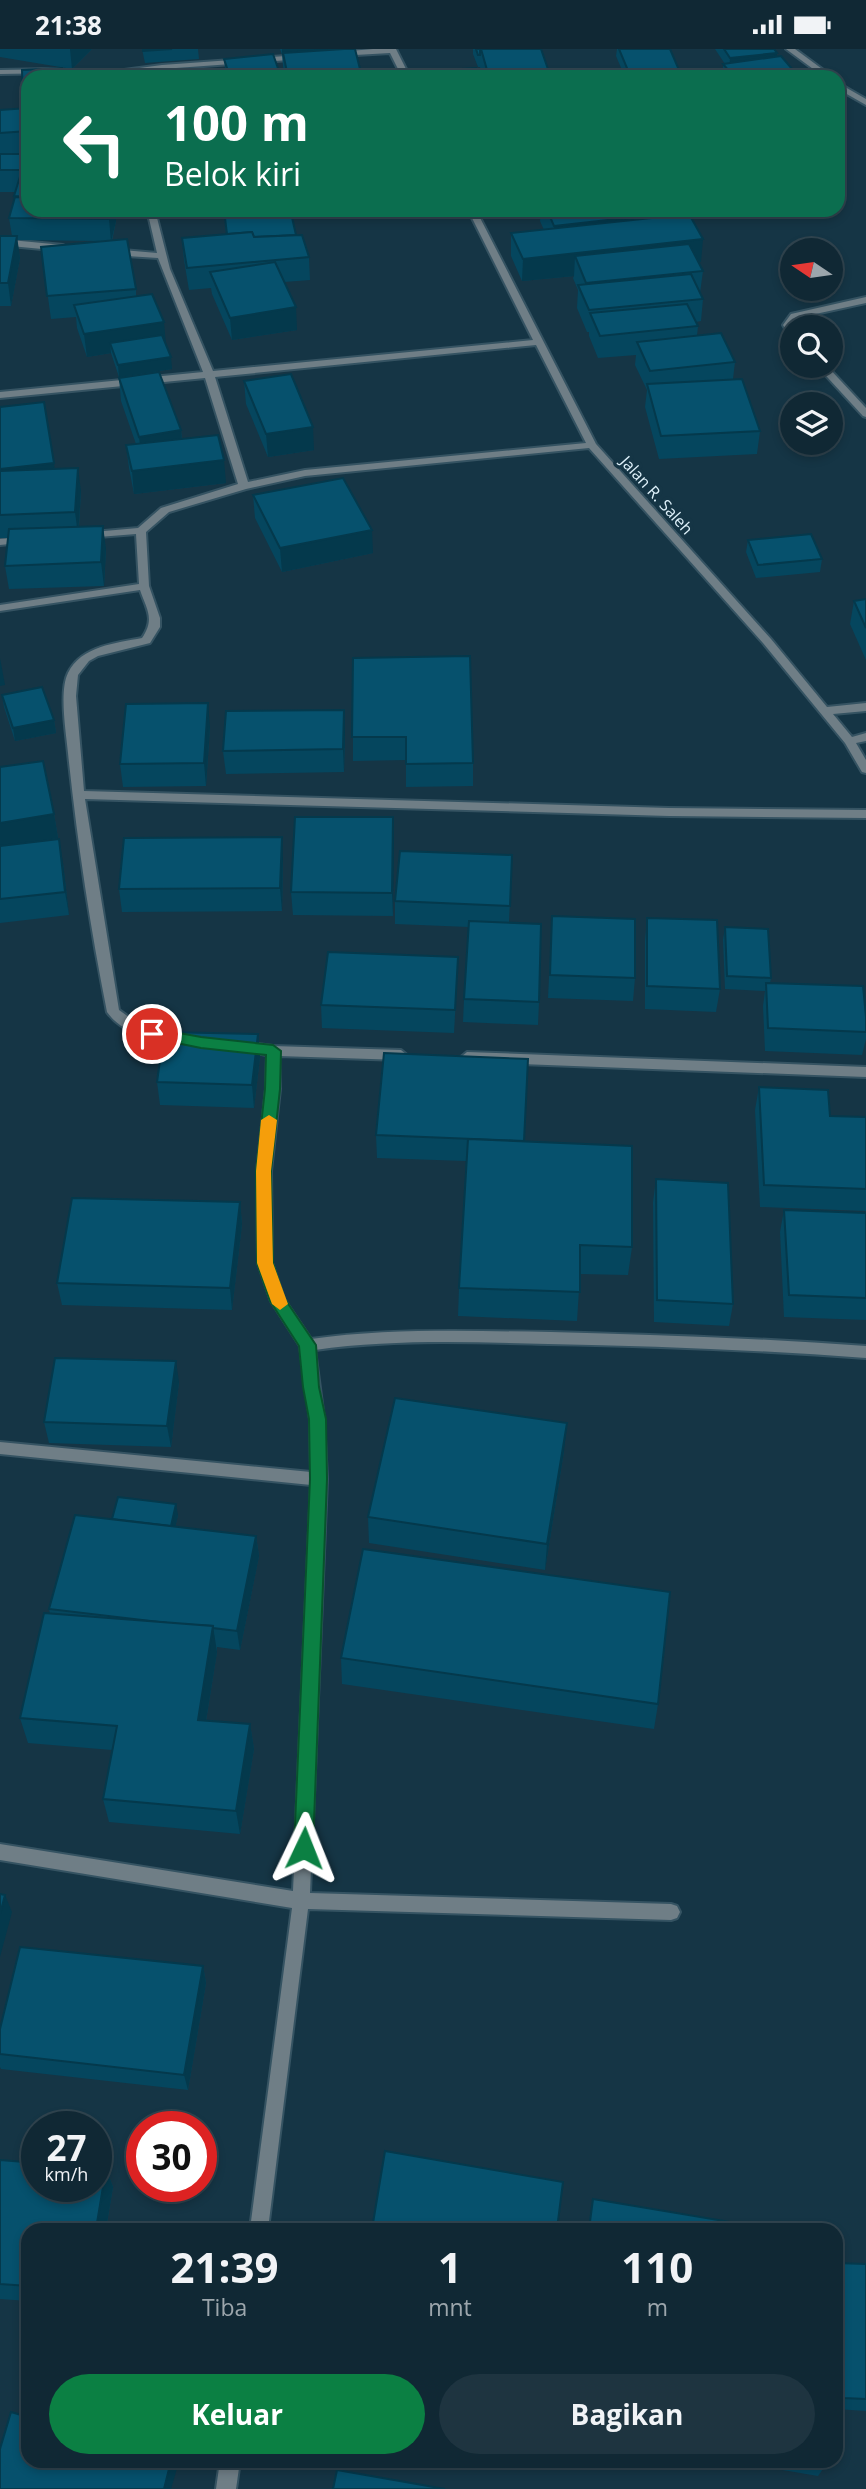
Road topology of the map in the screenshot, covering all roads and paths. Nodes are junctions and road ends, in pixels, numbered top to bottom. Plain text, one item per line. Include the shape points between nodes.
1 (392, 49) edge
2 (790, 49) edge
3 (327, 55) edge
4 (314, 56) edge
5 (142, 70) edge
6 (402, 70) edge
7 (819, 70) edge
8 (0, 72) edge
9 (21, 72) edge
10 (845, 90) edge
11 (866, 103) edge
12 (153, 217) edge
13 (475, 217) edge
14 (0, 243) edge
15 (68, 248) edge
16 (94, 250) edge
17 (162, 256) junction
18 (866, 300) edge
19 (798, 315) edge
20 (537, 342) junction
21 (209, 373) junction
22 (833, 378) edge
23 (0, 395) edge
24 (866, 414) edge
25 (592, 445) junction
26 (244, 486) junction
27 (141, 531) junction
28 (77, 536) edge
29 (38, 539) edge
30 (0, 542) edge
31 (144, 586) junction
32 (0, 608) edge
33 (866, 707) edge
34 (824, 711) junction
35 (866, 737) edge
36 (849, 741) junction
37 (866, 769) edge
38 (80, 795) junction
39 (866, 814) edge
40 (189, 1040) edge
41 (225, 1045) edge
42 (273, 1051) junction
43 (412, 1055) edge
44 (454, 1056) edge
45 (866, 1072) edge
46 (307, 1345) junction
47 (866, 1352) edge
48 (0, 1448) edge
49 (319, 1479) junction
50 (0, 1851) edge
51 (301, 1901) junction
52 (671, 1912) dead end
53 (259, 2223) edge
54 (229, 2468) edge
55 (226, 2489) edge

1 - 3 street
1 - 6 street
2 - 7 street
4 - 5 street
8 - 9 street
10 - 11 street
12 - 17 street
13 - 20 street, Jalan R. Saleh
14 - 15 street
16 - 17 street
17 - 21 street
18 - 19 street
20 - 21 street
20 - 25 street, Jalan R. Saleh
21 - 23 street
21 - 26 street
22 - 24 street
25 - 26 street via 305,473
25 - 34 street, Jalan R. Saleh
26 - 27 street via 165,510
27 - 28 street
27 - 31 street
29 - 30 street
31 - 32 street
31 - 38 street via 155,618 146,642 109,648 84,659 71,677 71,728
33 - 34 street
34 - 36 street, Jalan R. Saleh
35 - 36 street
36 - 37 street, Jalan R. Saleh
38 - 39 street
38 - 40 street via 113,1012 134,1028
41 - 42 street
42 - 43 street
42 - 46 street via 264,1171 265,1263 278,1301
44 - 45 street
46 - 47 street via 359,1337 435,1335
46 - 49 street
48 - 49 street
49 - 51 street
50 - 51 street
51 - 52 street
51 - 53 street
54 - 55 street

